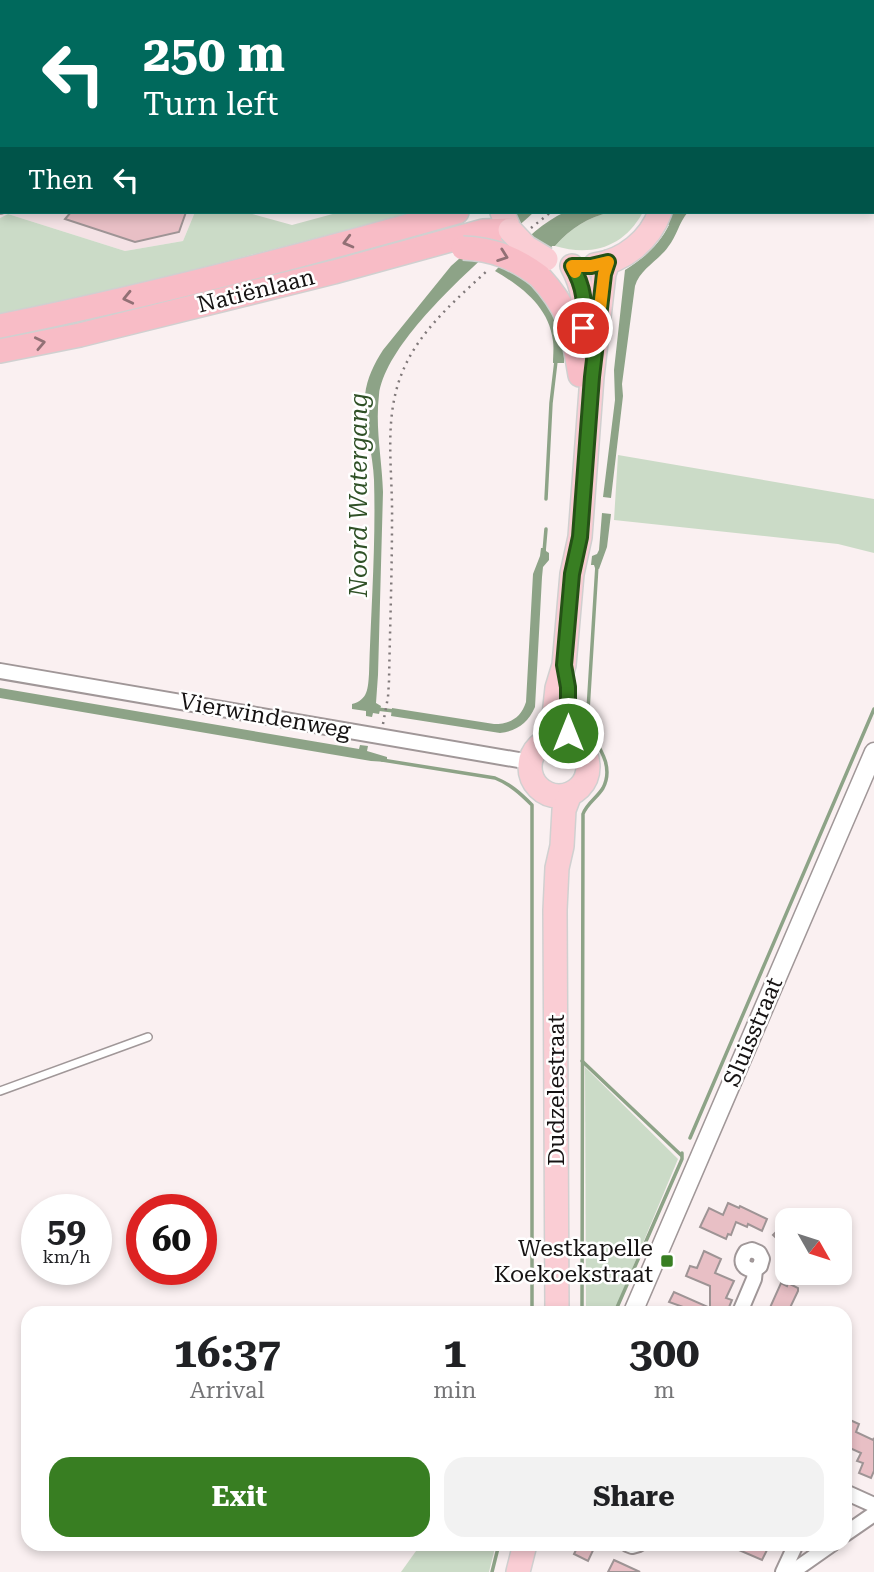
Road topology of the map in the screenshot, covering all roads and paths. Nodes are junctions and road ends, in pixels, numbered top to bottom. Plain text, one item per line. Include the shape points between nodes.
1 (450, 214) edge
2 (542, 214) edge
3 (657, 217) edge
4 (511, 221) edge
5 (429, 246) junction
6 (608, 262) junction
7 (572, 266) junction
8 (490, 267) dead end
9 (543, 268) junction
10 (0, 326) edge
11 (0, 351) edge
12 (580, 376) junction
13 (572, 574) junction
14 (564, 665) junction
15 (0, 671) edge
16 (384, 719) dead end
17 (548, 739) junction
18 (571, 740) junction
19 (874, 752) edge
20 (530, 762) junction
21 (559, 794) junction
22 (148, 1037) dead end
23 (0, 1091) edge
24 (755, 1270) dead end
25 (557, 1306) edge
26 (636, 1306) edge
27 (743, 1306) edge
28 (852, 1495) edge
29 (874, 1504) edge
30 (874, 1514) edge
31 (852, 1529) edge
32 (523, 1551) edge
33 (793, 1551) edge
34 (822, 1551) edge
35 (517, 1572) edge
36 (783, 1572) edge
37 (792, 1572) edge

1 -> 10 highway, Natiënlaan via 146,294
2 - 4 path
3 - 6 main road via 643,240
4 - 5 highway, Natiënlaan
4 - 9 main road, bridge
5 -> 9 highway, bridge via 496,252
11 -> 5 highway, Natiënlaan
6 - 7 main road
6 - 13 main road via 592,377 580,537
7 - 9 main road
7 - 12 main road via 585,305
8 - 16 path via 414,349 393,402
9 - 12 highway via 571,323
12 - 13 main road via 568,535
13 - 14 main road
14 - 17 main road
14 - 18 main road
15 - 20 street, Vierwindenweg
17 - 18 main road
17 - 20 main road
18 - 21 main road via 587,756 589,768 579,788
19 - 26 street, Sluisstraat
20 - 21 main road via 540,789
21 - 25 main road, Dudzelestraat via 550,802 550,846 556,869
22 - 23 lane
24 - 27 street
28 - 29 street
30 - 31 street
32 - 35 main road
33 - 36 street
34 - 37 street

